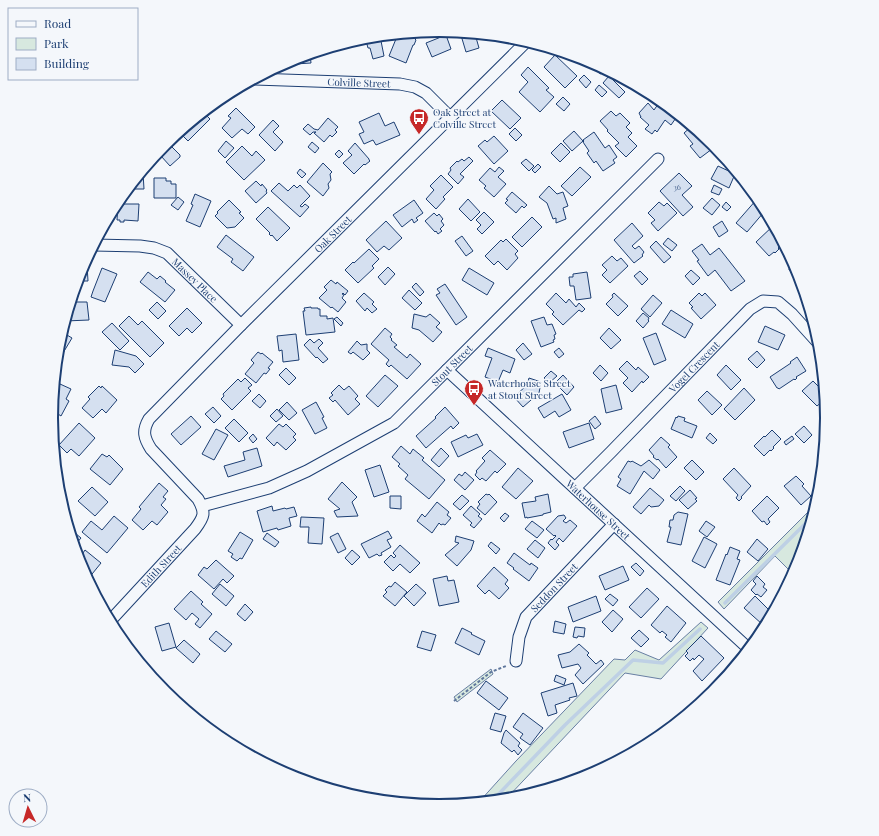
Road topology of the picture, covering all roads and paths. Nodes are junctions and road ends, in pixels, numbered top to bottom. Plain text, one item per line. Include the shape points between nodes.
1 (522, 46) edge
2 (265, 79) edge
3 (450, 117) junction
4 (658, 159) dead end
5 (100, 245) edge
6 (241, 325) junction
7 (811, 335) edge
8 (447, 370) junction
9 (575, 488) junction
10 (202, 506) junction
11 (614, 524) junction
12 (115, 616) edge
13 (745, 645) edge
14 (516, 661) joint
15 (454, 701) dead end

1 - 3 street, Oak Street
2 - 3 street, Colville Street via 400,84 415,87 426,93
3 - 6 street, Oak Street
4 - 8 street, Stout Street
5 - 6 street, Massey Place via 140,246 167,253
6 - 10 street, Oak Street via 145,425 145,437 151,449
7 - 9 street, Vogel Crescent via 778,302 764,301 750,309
8 - 9 street, Waterhouse Street
8 - 10 street, Stout Street via 394,423 307,471 269,488
9 - 11 street, Waterhouse Street
10 - 12 street, Edith Street via 202,518 195,529
11 - 13 street, Waterhouse Street
11 - 14 street, Seddon Street via 526,617 518,637
14 - 15 path via 491,672

